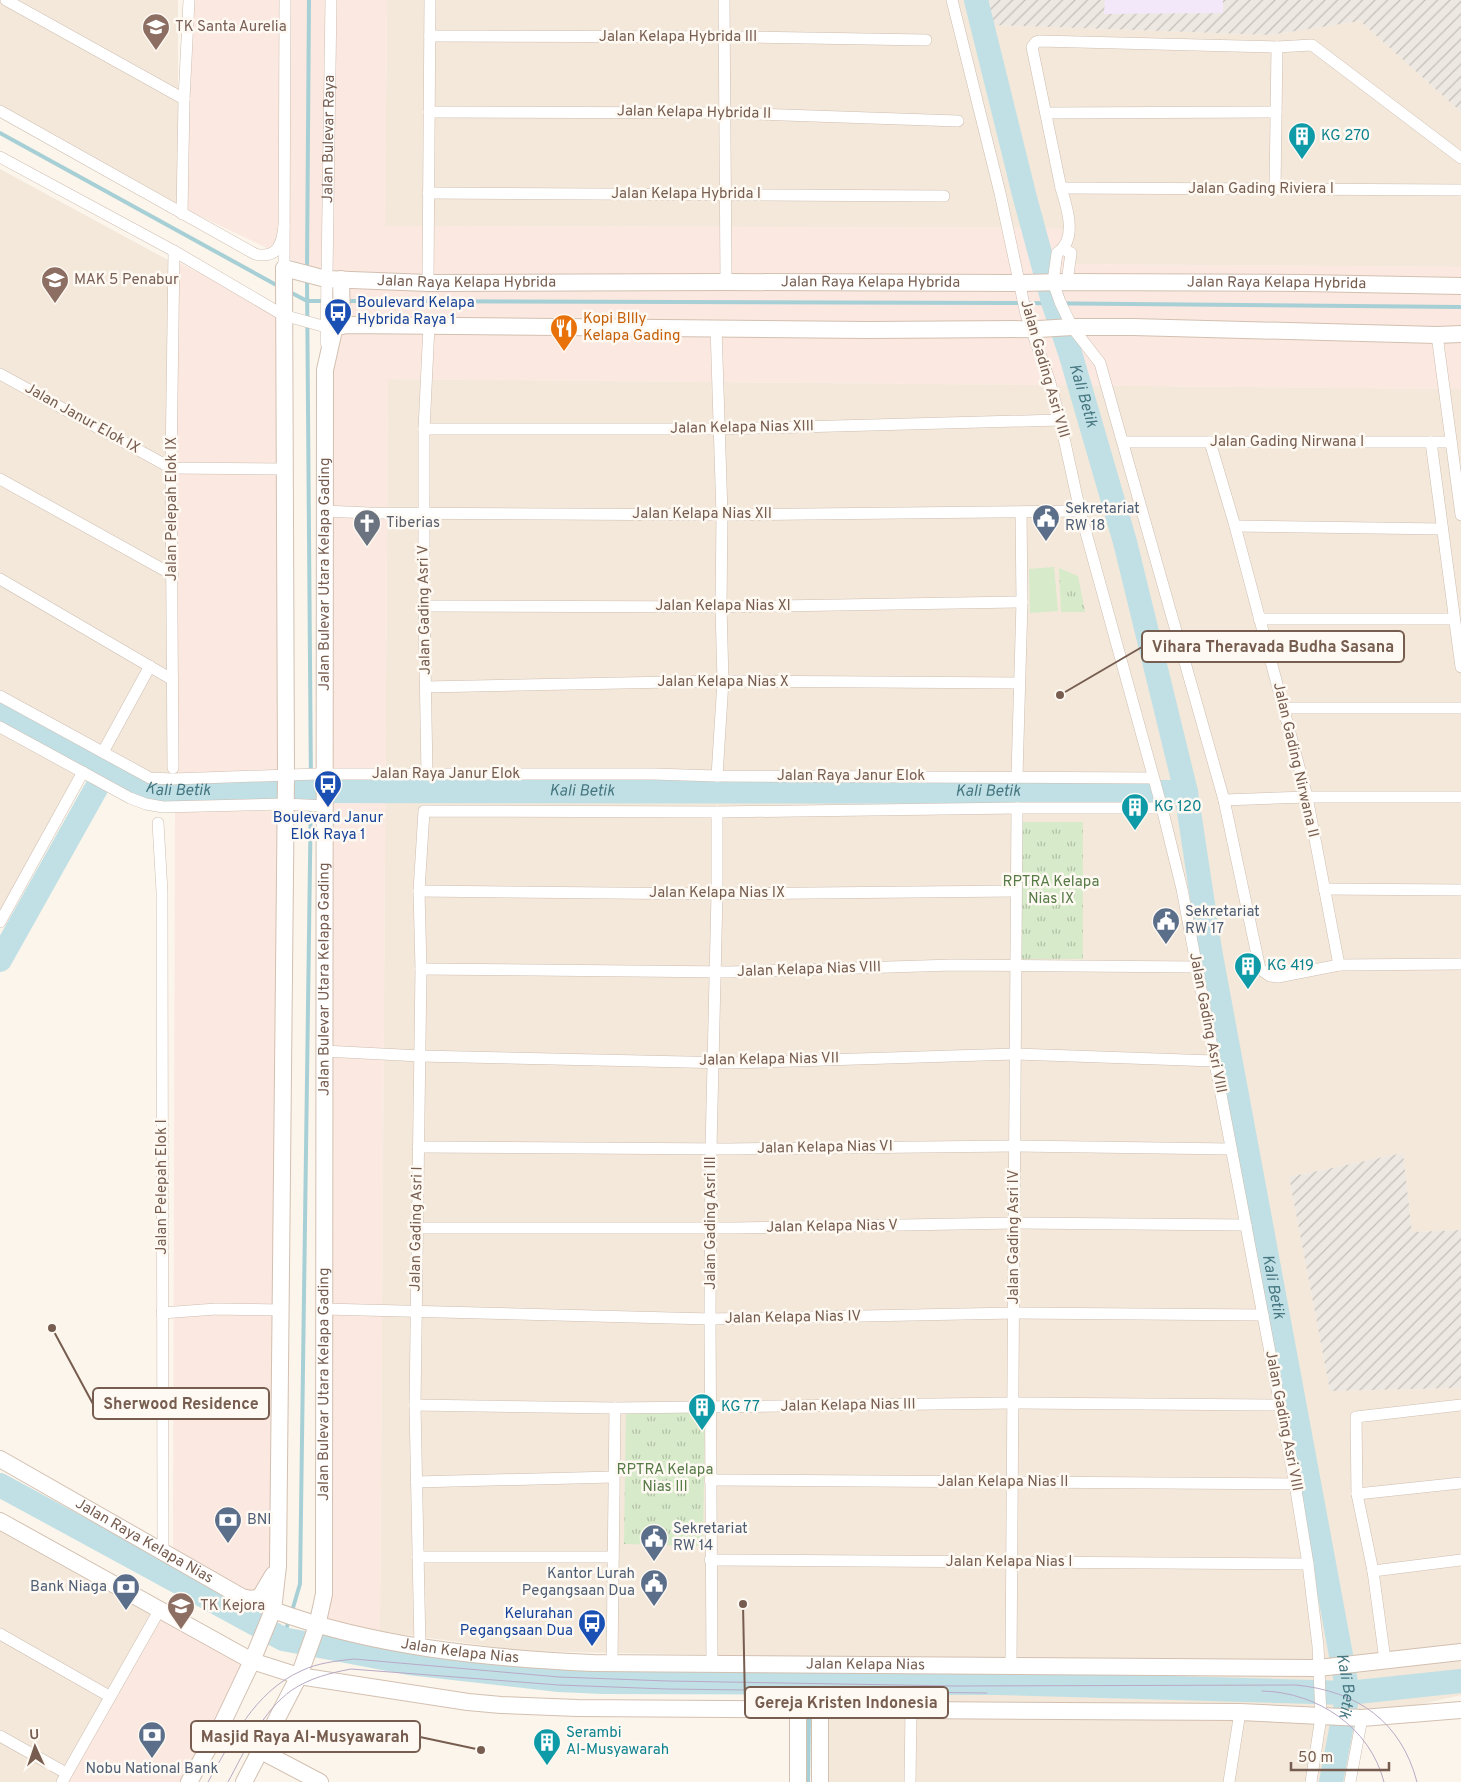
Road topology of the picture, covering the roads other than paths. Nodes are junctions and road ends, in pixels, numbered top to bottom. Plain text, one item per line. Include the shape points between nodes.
1 (6, 0) edge
2 (190, 0) edge
3 (285, 0) edge
4 (331, 0) edge
5 (430, 0) edge
6 (724, 0) edge
7 (952, 0) edge
8 (430, 36) junction
9 (724, 37) junction
10 (926, 40) dead end
11 (1277, 47) junction
12 (184, 99) junction
13 (0, 111) edge
14 (429, 112) junction
15 (726, 112) junction
16 (1276, 112) junction
17 (1046, 113) junction
18 (958, 121) dead end
19 (0, 157) edge
20 (1461, 158) edge
21 (1061, 188) junction
22 (1275, 190) junction
23 (1461, 190) edge
24 (428, 192) junction
25 (725, 195) junction
26 (944, 196) dead end
27 (182, 214) junction
28 (284, 226) junction
29 (174, 251) junction
30 (286, 271) junction
31 (726, 282) junction
32 (331, 283) junction
33 (428, 283) junction
34 (1058, 286) junction
35 (1461, 286) edge
36 (1023, 288) junction
37 (286, 313) junction
38 (331, 322) junction
39 (1032, 324) junction
40 (429, 326) junction
41 (716, 327) junction
42 (1068, 327) junction
43 (1461, 334) edge
44 (1437, 335) junction
45 (0, 374) edge
46 (1060, 420) junction
47 (424, 429) junction
48 (720, 429) junction
49 (1123, 442) junction
50 (1210, 442) junction
51 (1431, 442) junction
52 (1451, 442) junction
53 (171, 468) junction
54 (284, 469) junction
55 (0, 479) edge
56 (325, 511) junction
57 (1080, 511) junction
58 (1021, 512) junction
59 (424, 514) junction
60 (1461, 514) edge
61 (722, 515) junction
62 (1235, 526) junction
63 (1442, 529) junction
64 (173, 575) junction
65 (0, 579) edge
66 (1022, 602) junction
67 (424, 606) junction
68 (721, 607) junction
69 (1258, 619) junction
70 (1454, 619) junction
71 (150, 666) junction
72 (1461, 667) edge
73 (173, 680) junction
74 (723, 680) junction
75 (1019, 682) junction
76 (426, 687) junction
77 (0, 696) edge
78 (1285, 708) junction
79 (1461, 708) edge
80 (0, 727) edge
81 (103, 752) junction
82 (173, 768) dead end
83 (85, 773) junction
84 (427, 774) junction
85 (288, 776) junction
86 (323, 776) junction
87 (717, 776) junction
88 (1017, 776) junction
89 (1153, 779) junction
90 (1307, 797) junction
91 (1461, 797) edge
92 (1224, 800) junction
93 (286, 803) junction
94 (323, 803) junction
95 (1162, 807) junction
96 (1017, 808) junction
97 (717, 812) junction
98 (158, 823) dead end
99 (1324, 889) junction
100 (1461, 890) edge
101 (418, 891) junction
102 (1016, 891) junction
103 (717, 894) junction
104 (0, 922) edge
105 (1461, 964) edge
106 (1338, 965) junction
107 (1016, 966) junction
108 (1196, 967) junction
109 (421, 969) junction
110 (715, 972) junction
111 (324, 1051) junction
112 (1015, 1054) junction
113 (420, 1056) junction
114 (1214, 1061) junction
115 (714, 1062) junction
116 (1015, 1146) junction
117 (418, 1147) junction
118 (711, 1149) junction
119 (1231, 1149) junction
120 (1014, 1224) junction
121 (1246, 1225) junction
122 (418, 1228) junction
123 (711, 1228) junction
124 (324, 1309) junction
125 (280, 1310) junction
126 (416, 1312) junction
127 (162, 1313) junction
128 (1014, 1313) junction
129 (1263, 1315) junction
130 (710, 1319) junction
131 (1013, 1403) junction
132 (415, 1405) junction
133 (1280, 1405) junction
134 (1461, 1405) edge
135 (710, 1407) junction
136 (615, 1408) junction
137 (0, 1460) edge
138 (614, 1477) junction
139 (710, 1480) junction
140 (416, 1482) junction
141 (1012, 1482) junction
142 (1295, 1484) junction
143 (1461, 1484) edge
144 (1357, 1494) junction
145 (0, 1522) edge
146 (163, 1552) junction
147 (418, 1557) junction
148 (613, 1557) junction
149 (710, 1560) junction
150 (1461, 1560) edge
151 (1012, 1562) junction
152 (1308, 1564) junction
153 (278, 1566) junction
154 (1373, 1571) junction
155 (160, 1609) junction
156 (274, 1616) junction
157 (317, 1628) junction
158 (0, 1634) edge
159 (420, 1647) junction
160 (1461, 1652) edge
161 (255, 1655) junction
162 (1384, 1660) junction
163 (612, 1664) junction
164 (712, 1665) junction
165 (1011, 1665) junction
166 (1323, 1669) junction
167 (299, 1676) junction
168 (109, 1696) junction
169 (798, 1710) junction
170 (820, 1710) junction
171 (911, 1710) junction
172 (1461, 1710) edge
173 (1240, 1712) junction
174 (1324, 1717) junction
175 (1355, 1718) junction
176 (222, 1724) junction
177 (0, 1736) edge
178 (261, 1751) junction
179 (64, 1778) edge
180 (189, 1782) edge
181 (244, 1782) edge
182 (320, 1782) edge
183 (798, 1782) edge
184 (820, 1782) edge
185 (910, 1782) edge
186 (1229, 1782) edge
187 (1311, 1782) edge
188 (1350, 1782) edge

1 - 12 street
2 - 12 street
3 - 28 street
4 - 32 street, Jalan Bulevar Raya
5 - 8 street
6 - 9 street
7 - 36 street, Jalan Gading Asri VIII
8 - 9 street, Jalan Kelapa Hybrida III
8 - 14 street
9 - 10 street, Jalan Kelapa Hybrida III
9 - 15 street
11 - 16 street
11 - 17 street via 1039,41 1032,46
11 - 20 street via 1312,45
12 - 27 street
13 - 27 street
14 - 15 street, Jalan Kelapa Hybrida II
14 - 24 street
15 - 18 street, Jalan Kelapa Hybrida II
15 - 25 street
16 - 17 street
16 - 22 street
17 - 21 street
19 - 29 street
21 - 22 street, Jalan Gading Riviera I
21 - 34 street via 1069,225 1063,249 1056,253
22 - 23 street, Jalan Gading Riviera I
24 - 25 street, Jalan Kelapa Hybrida I
24 - 33 street
25 - 26 street, Jalan Kelapa Hybrida I
25 - 31 street
27 - 28 street via 262,255 273,253 278,248
28 - 30 street
29 - 37 street
29 - 53 street, Jalan Pelepah Elok IX
30 - 32 main road, Jalan Raya Kelapa Hybrida
30 - 37 main road
31 - 33 main road, Jalan Raya Kelapa Hybrida
31 - 36 main road, Jalan Raya Kelapa Hybrida
32 - 33 main road, Jalan Raya Kelapa Hybrida
32 - 38 main road
34 - 35 main road, Jalan Raya Kelapa Hybrida via 1303,283
34 - 36 main road, Jalan Raya Kelapa Hybrida
34 - 42 street
36 - 39 street, Jalan Gading Asri VIII
37 - 38 street
37 - 54 main road
38 - 40 main road
38 - 56 main road, Jalan Bulevar Utara Kelapa Gading via 334,330 325,370
39 - 41 main road via 867,330
39 - 42 main road
39 - 46 street, Jalan Gading Asri VIII
40 - 41 main road
40 - 47 street, Jalan Gading Asri V
41 - 48 street
42 - 44 main road
42 - 49 street via 1100,363
43 - 44 main road
44 - 52 street
45 - 53 street, Jalan Janur Elok IX
46 - 48 street, Jalan Kelapa Nias XIII
46 - 57 street, Jalan Gading Asri VIII
47 - 48 street, Jalan Kelapa Nias XIII
47 - 59 street, Jalan Gading Asri V
48 - 61 street
49 - 50 street, Jalan Gading Nirwana I
49 - 92 street
50 - 51 street, Jalan Gading Nirwana I
50 - 62 street, Jalan Gading Nirwana II
51 - 52 street, Jalan Gading Nirwana I
51 - 63 street
52 - 60 street
53 - 54 street, Jalan Janur Elok IX
53 - 64 street, Jalan Pelepah Elok IX
54 - 85 main road
55 - 64 street
56 - 59 street, Jalan Kelapa Nias XII
56 - 86 main road, Jalan Bulevar Utara Kelapa Gading
57 - 58 street, Jalan Kelapa Nias XII
57 - 89 street, Jalan Gading Asri VIII
58 - 61 street, Jalan Kelapa Nias XII
58 - 66 street
59 - 61 street, Jalan Kelapa Nias XII
59 - 67 street, Jalan Gading Asri V
61 - 68 street
62 - 63 street
62 - 69 street, Jalan Gading Nirwana II
63 - 70 street
64 - 73 street, Jalan Pelepah Elok IX
65 - 71 street
66 - 68 street, Jalan Kelapa Nias XI
66 - 75 street
67 - 68 street, Jalan Kelapa Nias XI
67 - 76 street, Jalan Gading Asri V
68 - 74 street
69 - 70 street
69 - 78 street, Jalan Gading Nirwana II
70 - 72 street
71 - 73 street
71 - 81 street
73 - 82 street, Jalan Pelepah Elok IX
74 - 75 street, Jalan Kelapa Nias X
74 - 76 street, Jalan Kelapa Nias X
74 - 87 street
75 - 88 street
76 - 84 street, Jalan Gading Asri V
77 - 81 street, Jalan Raya Janur Elok
78 - 79 street
78 - 90 street, Jalan Gading Nirwana II
80 - 83 street
81 - 85 street, Jalan Raya Janur Elok via 150,778
83 - 93 street via 130,798 163,807
83 - 104 street
84 - 86 street, Jalan Raya Janur Elok
84 - 87 street, Jalan Raya Janur Elok
85 - 86 street, Jalan Raya Janur Elok
85 - 93 main road
86 - 94 main road, Jalan Bulevar Utara Kelapa Gading
87 - 88 street, Jalan Raya Janur Elok
88 - 89 street, Jalan Raya Janur Elok
89 - 95 street, Jalan Gading Asri VIII
90 - 91 street
90 - 92 street
90 - 99 street, Jalan Gading Nirwana II
92 - 106 street via 1260,969 1278,977
93 - 94 street
93 - 125 main road
94 - 111 main road, Jalan Bulevar Utara Kelapa Gading
95 - 96 street
95 - 108 street, Jalan Gading Asri VIII via 1182,889
96 - 97 street
96 - 102 street, Jalan Gading Asri IV
97 - 101 street, Jalan Gading Asri I via 424,811
97 - 103 street, Jalan Gading Asri III
98 - 127 street, Jalan Pelepah Elok I via 162,892
99 - 100 street
99 - 106 street, Jalan Gading Nirwana II
101 - 103 street, Jalan Kelapa Nias IX
101 - 109 street, Jalan Gading Asri I
102 - 103 street, Jalan Kelapa Nias IX
102 - 107 street, Jalan Gading Asri IV
103 - 110 street, Jalan Gading Asri III
105 - 106 street
107 - 108 street, Jalan Kelapa Nias VIII
107 - 110 street, Jalan Kelapa Nias VIII
107 - 112 street, Jalan Gading Asri IV
108 - 114 street, Jalan Gading Asri VIII
109 - 110 street, Jalan Kelapa Nias VIII
109 - 113 street, Jalan Gading Asri I
110 - 115 street, Jalan Gading Asri III
111 - 113 street, Jalan Kelapa Nias VII
111 - 124 main road, Jalan Bulevar Utara Kelapa Gading
112 - 114 street, Jalan Kelapa Nias VII
112 - 115 street, Jalan Kelapa Nias VII
112 - 116 street, Jalan Gading Asri IV
113 - 115 street, Jalan Kelapa Nias VII
113 - 117 street, Jalan Gading Asri I
114 - 119 street, Jalan Gading Asri VIII
115 - 118 street, Jalan Gading Asri III
116 - 118 street, Jalan Kelapa Nias VI
116 - 119 street, Jalan Kelapa Nias VI
116 - 120 street, Jalan Gading Asri IV
117 - 118 street, Jalan Kelapa Nias VI
117 - 122 street, Jalan Gading Asri I
118 - 123 street, Jalan Gading Asri III
119 - 121 street, Jalan Gading Asri VIII
120 - 121 street, Jalan Kelapa Nias V
120 - 123 street, Jalan Kelapa Nias V
120 - 128 street, Jalan Gading Asri IV
121 - 129 street, Jalan Gading Asri VIII
122 - 123 street, Jalan Kelapa Nias V
122 - 126 street, Jalan Gading Asri I
123 - 130 street, Jalan Gading Asri III
124 - 126 street, Jalan Kelapa Nias IV
124 - 157 main road, Jalan Bulevar Utara Kelapa Gading via 324,1594
125 - 127 street
125 - 153 main road
126 - 130 street, Jalan Kelapa Nias IV
126 - 132 street, Jalan Gading Asri I
127 - 146 street, Jalan Pelepah Elok I
128 - 129 street, Jalan Kelapa Nias IV
128 - 130 street, Jalan Kelapa Nias IV
128 - 131 street, Jalan Gading Asri IV
129 - 133 street, Jalan Gading Asri VIII
130 - 135 street, Jalan Gading Asri III
131 - 133 street, Jalan Kelapa Nias III
131 - 135 street, Jalan Kelapa Nias III
131 - 141 street, Jalan Gading Asri IV
132 - 136 street, Jalan Kelapa Nias III
132 - 140 street, Jalan Gading Asri I
133 - 142 street, Jalan Gading Asri VIII
134 - 144 street via 1356,1417
135 - 136 street, Jalan Kelapa Nias III
135 - 139 street, Jalan Gading Asri III
136 - 138 street
137 - 146 main road, Jalan Raya Kelapa Nias
138 - 140 street
138 - 148 street
139 - 141 street, Jalan Kelapa Nias II
139 - 149 street, Jalan Gading Asri III
140 - 147 street, Jalan Gading Asri I
141 - 142 street, Jalan Kelapa Nias II
141 - 151 street, Jalan Gading Asri IV
142 - 152 street, Jalan Gading Asri VIII
143 - 144 street
144 - 154 street
145 - 155 main road
146 - 153 main road, Jalan Raya Kelapa Nias via 250,1600 260,1597
147 - 148 street
147 - 159 street, Jalan Gading Asri I
148 - 163 street
149 - 151 street, Jalan Kelapa Nias I
149 - 164 street, Jalan Gading Asri III
150 - 154 street
151 - 152 street, Jalan Kelapa Nias I
151 - 165 street, Jalan Gading Asri IV
152 - 166 street, Jalan Gading Asri VIII
153 - 156 main road
154 - 162 street
155 - 161 main road
155 - 168 street
156 - 157 main road, Jalan Kelapa Nias via 302,1620
156 - 161 main road
157 - 159 main road, Jalan Kelapa Nias
157 - 167 main road, Jalan Bulevar Utara Kelapa Gading
158 - 168 street
159 - 163 main road, Jalan Kelapa Nias via 528,1660
160 - 162 main road, Jalan Kelapa Nias
161 - 167 main road
161 - 176 main road
162 - 166 main road, Jalan Kelapa Nias
163 - 164 main road, Jalan Kelapa Nias
164 - 165 main road, Jalan Kelapa Nias
165 - 166 main road, Jalan Kelapa Nias
166 - 174 street, Jalan Gading Asri VIII via 1320,1698
167 - 169 main road via 501,1705
167 - 178 main road, Jalan Bulevar Utara Kelapa Gading
168 - 179 street
169 - 170 main road
169 - 183 main road
170 - 171 main road
170 - 184 main road
171 - 173 main road
171 - 185 street
172 - 175 main road
173 - 174 main road
173 - 186 street
174 - 175 main road
174 - 187 street, Jalan Gading Asri VIII
175 - 188 street
176 - 178 main road
176 - 180 main road
177 - 179 street
178 - 181 main road, Jalan Bulevar Utara Kelapa Gading
178 - 182 main road

